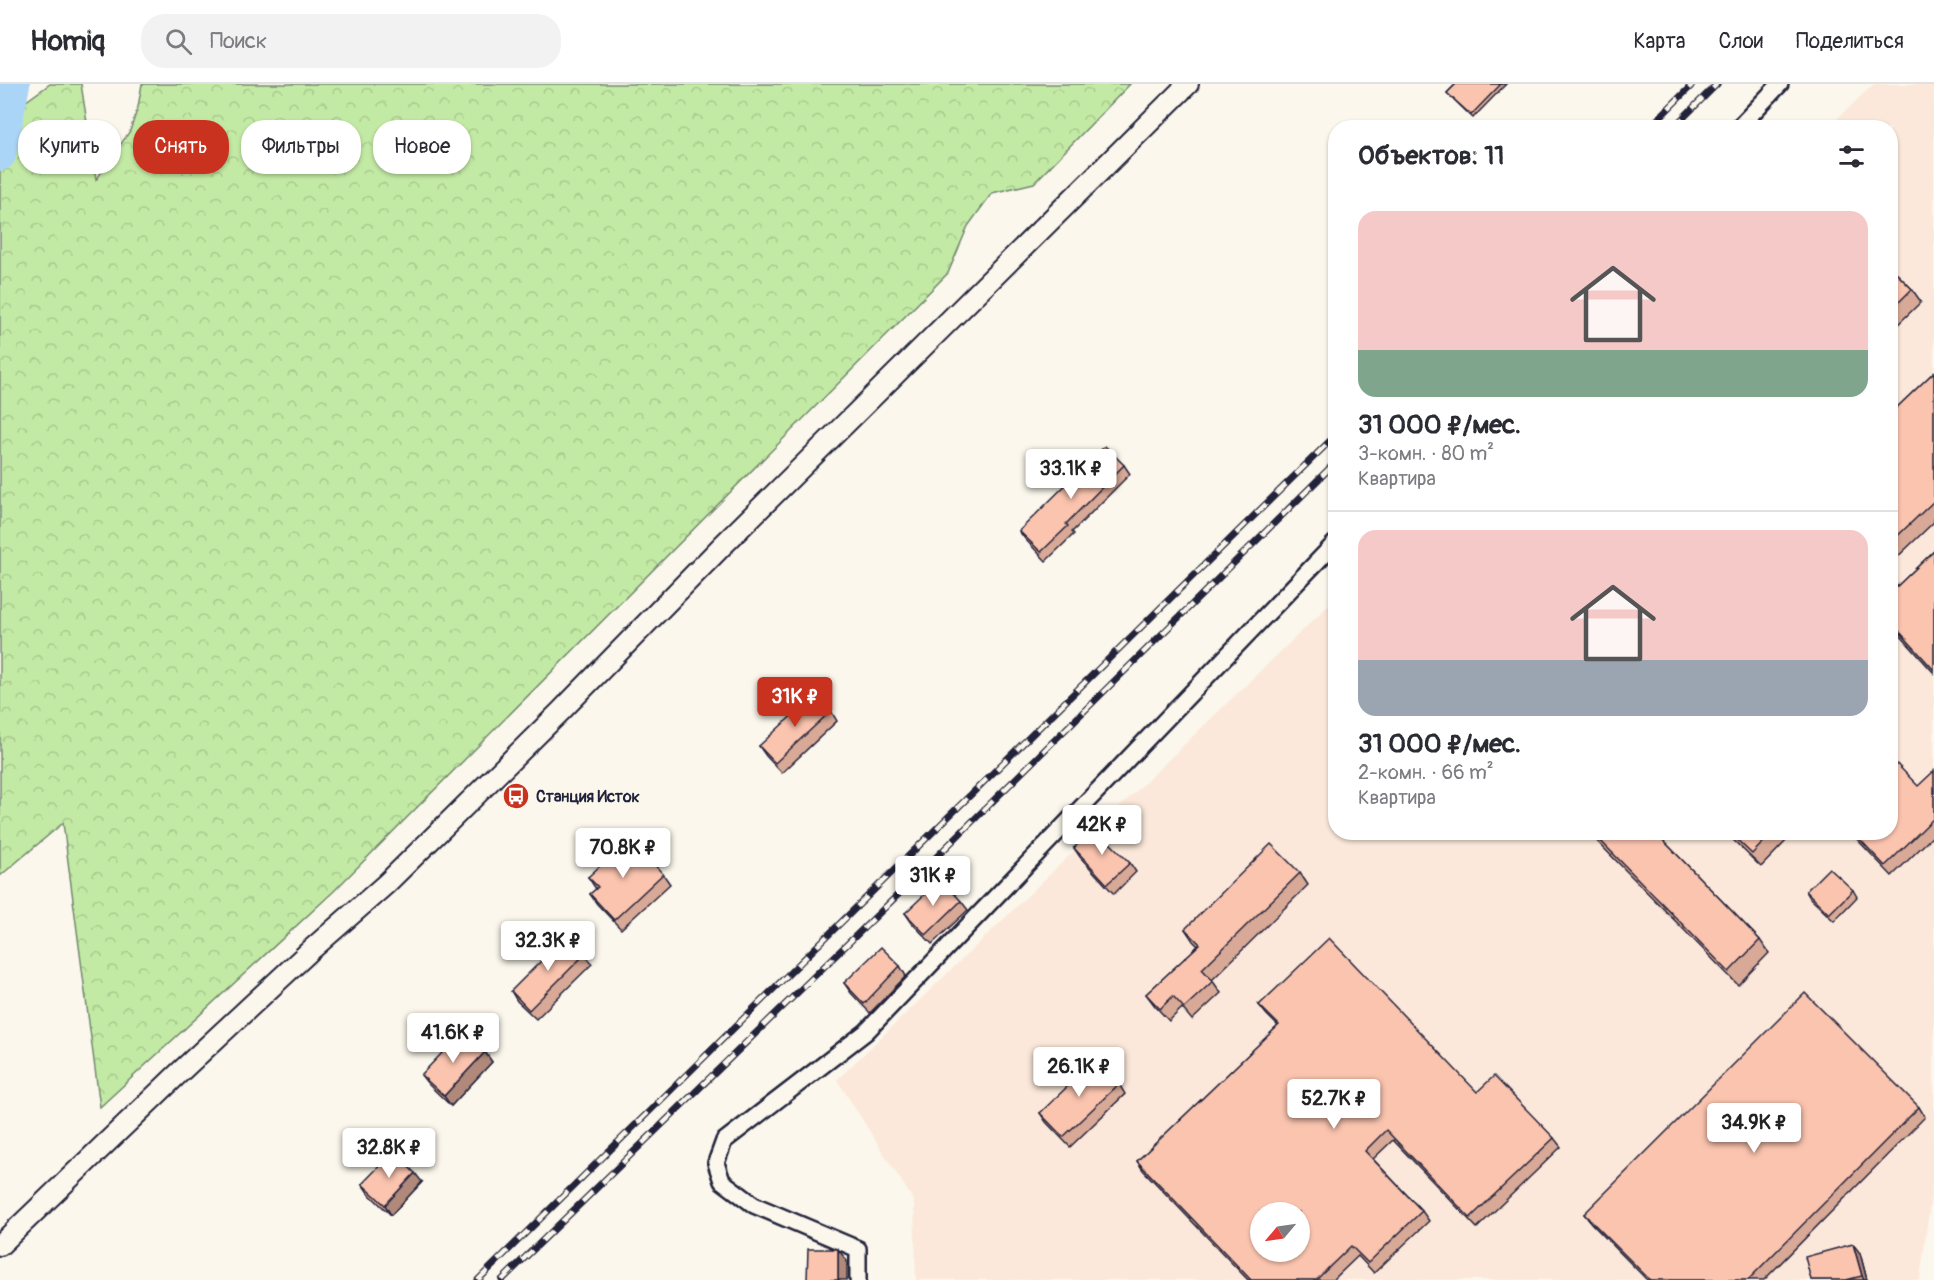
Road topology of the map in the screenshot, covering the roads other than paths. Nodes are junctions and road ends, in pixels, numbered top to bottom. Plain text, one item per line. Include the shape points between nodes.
1 (1188, 84) edge
2 (1780, 84) edge
3 (1746, 120) edge
4 (1328, 550) edge
5 (0, 1245) edge
6 (858, 1280) edge

1 - 5 main road via 386,884 205,1049
2 - 3 street
4 - 6 street via 866,1032 724,1141 716,1163 722,1181 754,1205 858,1249

